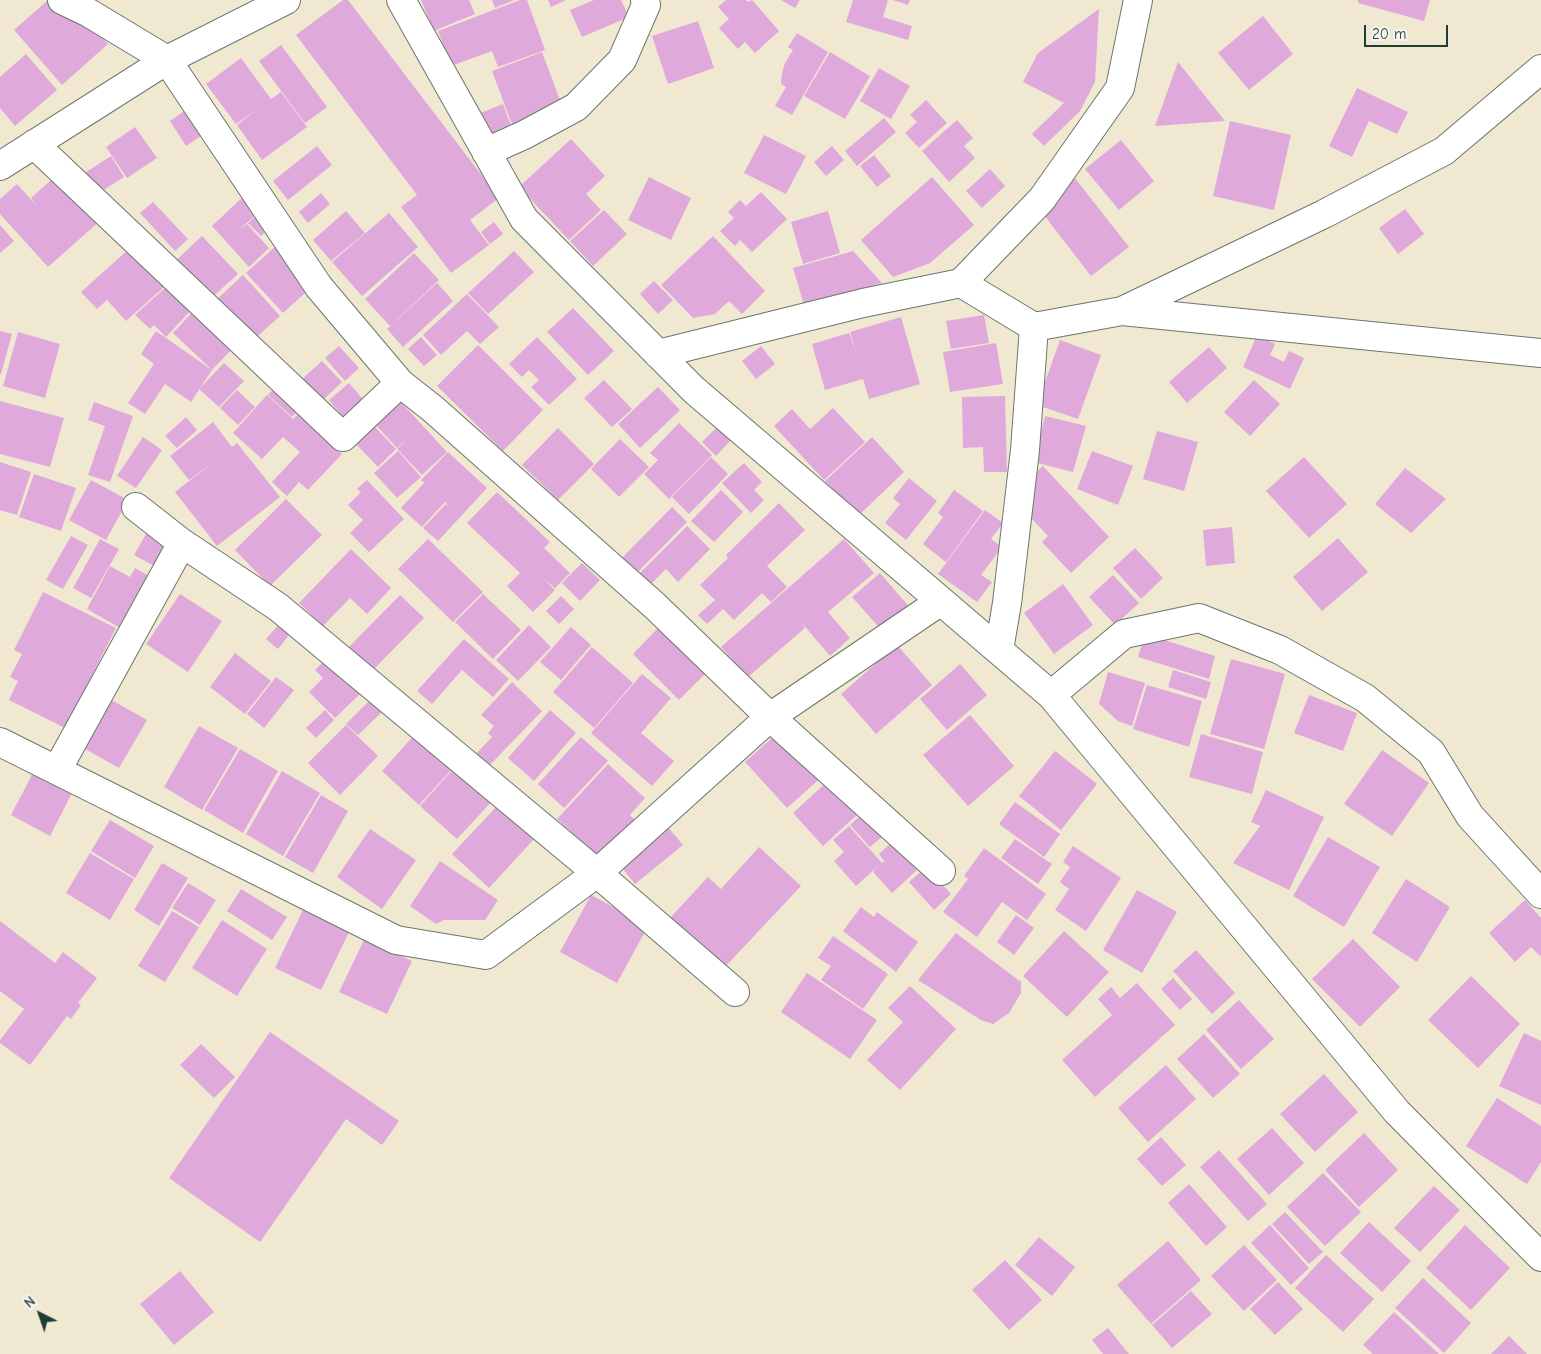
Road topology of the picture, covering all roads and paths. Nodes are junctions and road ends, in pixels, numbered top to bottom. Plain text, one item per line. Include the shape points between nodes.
1 (62, 0) edge
2 (286, 0) edge
3 (401, 0) edge
4 (645, 0) edge
5 (1138, 0) edge
6 (167, 60) junction
7 (1541, 69) edge
8 (34, 144) junction
9 (486, 152) junction
10 (0, 166) edge
11 (961, 282) junction
12 (1122, 311) junction
13 (1034, 327) junction
14 (658, 354) junction
15 (1541, 354) edge
16 (400, 383) junction
17 (136, 507) dead end
18 (182, 543) junction
19 (941, 601) junction
20 (999, 650) junction
21 (1051, 695) junction
22 (770, 717) junction
23 (0, 742) edge
24 (57, 770) junction
25 (941, 871) dead end
26 (597, 874) junction
27 (1541, 894) edge
28 (735, 992) dead end
29 (1541, 1257) edge

1 - 6 street
2 - 6 street
3 - 9 street
4 - 9 street via 646,5 622,60 576,106
5 - 11 street via 1120,88 1042,199
6 - 8 street
6 - 16 street via 319,287
7 - 12 street via 1444,151 1324,214
8 - 10 street
8 - 16 street via 343,437
9 - 14 street via 524,220
11 - 13 street
11 - 14 street
12 - 13 street
12 - 15 street
13 - 20 street via 1025,450
14 - 19 street via 694,390
16 - 22 street via 655,606
17 - 18 street
18 - 24 street
18 - 26 street via 278,607
19 - 20 street
19 - 22 street
20 - 21 street
21 - 27 street via 1124,634 1199,618 1280,650 1365,698 1432,752 1470,816
21 - 29 street via 1397,1112
22 - 25 street
22 - 26 street
23 - 24 street
24 - 26 street via 396,940 486,955
26 - 28 street

